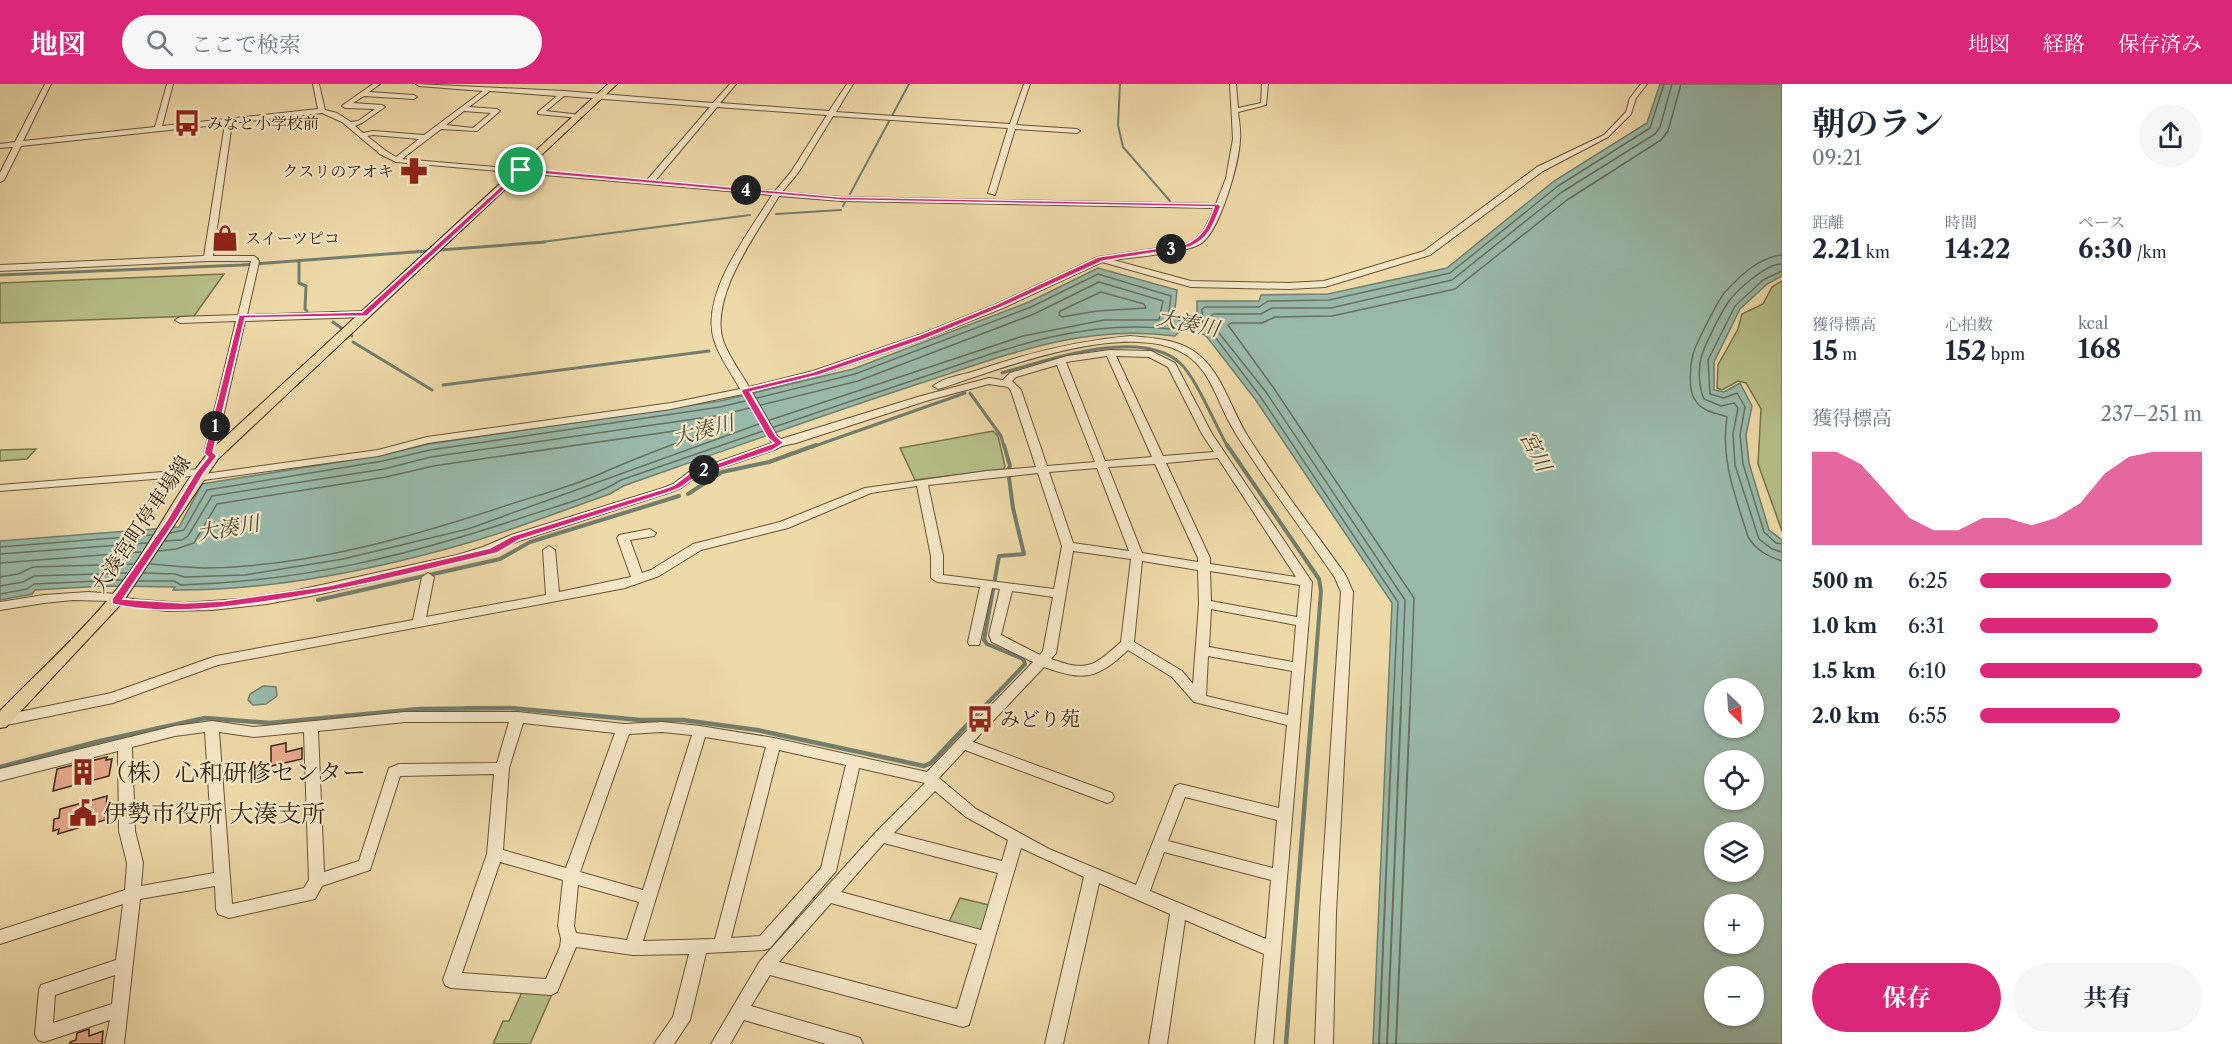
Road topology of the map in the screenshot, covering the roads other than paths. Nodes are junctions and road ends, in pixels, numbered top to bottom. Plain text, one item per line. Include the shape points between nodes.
1 (48, 84) edge
2 (170, 84) edge
3 (316, 84) edge
4 (376, 84) edge
5 (419, 84) edge
6 (494, 84) edge
7 (613, 84) edge
8 (733, 84) edge
9 (850, 84) edge
10 (1027, 84) edge
11 (1233, 84) edge
12 (1265, 84) edge
13 (1644, 84) edge
14 (570, 87) dead end
15 (488, 89) junction
16 (363, 94) junction
17 (562, 94) junction
18 (480, 96) junction
19 (414, 97) dead end
20 (600, 97) junction
21 (521, 99) dead end
22 (347, 105) junction
23 (714, 105) junction
24 (463, 108) junction
25 (322, 111) junction
26 (1235, 111) junction
27 (333, 113) junction
28 (831, 114) junction
29 (579, 116) junction
30 (229, 120) junction
31 (350, 125) junction
32 (439, 127) junction
33 (1014, 127) junction
34 (158, 128) junction
35 (1077, 131) dead end
36 (361, 135) junction
37 (425, 137) junction
38 (18, 144) junction
39 (0, 146) edge
40 (396, 160) junction
41 (521, 170) junction
42 (0, 180) edge
43 (650, 182) junction
44 (992, 192) dead end
45 (777, 193) junction
46 (1218, 206) junction
47 (208, 258) junction
48 (1101, 259) junction
49 (0, 268) edge
50 (364, 314) junction
51 (242, 316) junction
52 (180, 320) dead end
53 (1110, 353) junction
54 (1061, 362) junction
55 (1011, 386) junction
56 (746, 391) junction
57 (871, 414) junction
58 (776, 440) junction
59 (1221, 455) junction
60 (213, 456) junction
61 (1159, 460) junction
62 (1101, 466) junction
63 (1042, 470) junction
64 (198, 475) junction
65 (922, 482) junction
66 (0, 488) edge
67 (650, 533) dead end
68 (1068, 546) junction
69 (549, 550) dead end
70 (1137, 556) junction
71 (1206, 567) junction
72 (428, 577) dead end
73 (638, 580) junction
74 (1306, 582) junction
75 (996, 585) junction
76 (1059, 594) junction
77 (118, 599) junction
78 (553, 599) junction
79 (1205, 604) junction
80 (0, 606) edge
81 (1303, 622) junction
82 (418, 624) junction
83 (974, 642) dead end
84 (1127, 644) junction
85 (1201, 650) junction
86 (1042, 661) junction
87 (1299, 668) junction
88 (1199, 699) junction
89 (518, 717) junction
90 (1, 722) edge
91 (1294, 722) junction
92 (212, 726) junction
93 (310, 728) junction
94 (624, 729) junction
95 (700, 731) junction
96 (774, 743) junction
97 (124, 744) junction
98 (964, 744) junction
99 (854, 760) junction
100 (502, 768) junction
101 (0, 775) edge
102 (932, 780) junction
103 (1107, 797) dead end
104 (1286, 816) junction
105 (881, 836) junction
106 (1016, 838) junction
107 (1160, 845) junction
108 (495, 854) junction
109 (1007, 868) junction
110 (1093, 874) junction
111 (572, 875) junction
112 (1280, 876) junction
113 (222, 878) junction
114 (317, 881) junction
115 (1141, 893) junction
116 (133, 894) junction
117 (827, 895) junction
118 (647, 898) junction
119 (1179, 910) junction
120 (0, 937) edge
121 (570, 939) junction
122 (987, 939) junction
123 (764, 943) junction
124 (721, 946) junction
125 (699, 947) junction
126 (782, 947) junction
127 (633, 948) junction
128 (1271, 949) junction
129 (124, 965) junction
130 (766, 966) junction
131 (119, 1009) junction
132 (740, 1011) junction
133 (848, 1043) edge
134 (114, 1044) edge
135 (663, 1044) edge
136 (720, 1044) edge
137 (1054, 1044) edge
138 (1158, 1044) edge
139 (1264, 1044) edge
140 (1324, 1044) edge

1 - 38 street
2 - 34 street
3 - 25 street
4 - 16 street
5 - 15 street
6 - 15 street
7 - 20 main road, 大湊宮町停車場線
8 - 23 street
9 - 28 street
10 - 33 street
11 - 26 street
12 - 26 street via 1264,104
13 - 48 street via 1633,98 1629,113 1606,136 1540,169 1438,245 1415,257 1332,282 1289,286 1191,284
14 - 17 street
15 - 17 street
15 - 18 street
16 - 19 street
16 - 22 street
17 - 20 street
17 - 29 street via 540,113
18 - 21 street
18 - 24 street
20 - 23 street
20 - 29 main road, 大湊宮町停車場線
22 - 27 street
22 - 31 street via 382,108
23 - 28 street
23 - 43 street
24 - 32 street
24 - 32 street via 496,111 475,130
25 - 27 street
25 - 30 street
26 - 46 street via 1237,139 1230,178
27 - 31 street
28 - 33 street
28 - 45 street
29 - 41 main road, 大湊宮町停車場線
30 - 34 street
30 - 47 street
31 - 36 street
32 - 37 street
33 - 35 street
33 - 44 street
34 - 38 street
36 - 37 street
36 - 40 street via 378,151
37 - 40 street
38 - 39 street
38 - 42 street
40 - 41 street
41 - 43 street
41 - 50 main road, 大湊宮町停車場線
43 - 45 street
45 - 46 street via 866,200
45 - 56 street via 729,274 716,310 719,342
46 - 48 street via 1200,241
47 - 49 street
47 - 51 street via 250,258 254,265
48 - 56 street via 922,337 816,373
50 - 51 street
50 - 60 main road, 大湊宮町停車場線
51 - 52 street
51 - 60 street via 209,453
53 - 54 street
53 - 59 street via 1151,354 1172,365
53 - 61 street
54 - 55 street via 1013,375
54 - 62 street
55 - 57 street via 989,381
55 - 63 street
56 - 58 street
56 - 64 street via 671,406 427,440 378,453
57 - 58 street via 792,441
57 - 140 street via 976,373 1076,345 1129,340 1161,342 1184,350 1207,368 1239,431 1345,584
58 - 77 street via 770,448 693,474 667,490 515,538 493,550 328,589 257,600 183,607
59 - 61 street
59 - 74 street
60 - 64 main road, 大湊宮町停車場線
61 - 62 street
61 - 71 street
62 - 63 street
62 - 70 street
63 - 65 street
63 - 68 street
64 - 66 street
64 - 77 main road, 大湊宮町停車場線
65 - 73 street via 870,490 784,525 697,547
65 - 75 street via 937,556 937,578
67 - 73 street via 623,538
68 - 70 street
68 - 76 street
69 - 78 street
70 - 71 street
70 - 84 street
71 - 74 street
71 - 79 street
72 - 82 street
73 - 78 street
74 - 81 street
75 - 76 street
75 - 83 street
75 - 86 street via 997,639
76 - 86 street via 1049,653
77 - 80 street via 59,597
77 - 90 main road, 大湊宮町停車場線
78 - 82 street
79 - 81 street
79 - 85 street
81 - 87 street
82 - 90 street via 216,661 113,698
84 - 86 street via 1088,672
84 - 88 street via 1177,674
85 - 87 street
85 - 88 street
86 - 98 street
87 - 91 street
88 - 91 street
89 - 93 street via 405,717
89 - 94 street
89 - 100 street
91 - 104 street
92 - 93 street via 254,732
92 - 97 street
92 - 113 street
93 - 114 street
94 - 95 street
94 - 111 street
95 - 96 street
95 - 118 street
96 - 99 street
96 - 124 street
97 - 101 street
97 - 116 street via 126,831 135,863
98 - 102 street
98 - 103 street
99 - 102 street
99 - 123 street via 828,871
100 - 108 street
100 - 114 street via 394,772 365,865
102 - 105 street
102 - 106 street via 971,813
104 - 107 street via 1180,790
104 - 112 street
105 - 109 street
105 - 117 street
106 - 109 street
106 - 110 street
107 - 112 street
107 - 115 street
108 - 111 street
108 - 121 street via 451,980 551,987
109 - 122 street
110 - 115 street
110 - 137 street
111 - 118 street
111 - 121 street via 566,926
112 - 128 street
113 - 114 street via 224,909 229,911 309,894
113 - 116 street
115 - 119 street
116 - 120 street
116 - 129 street
117 - 122 street
117 - 126 street
118 - 127 street
119 - 128 street
119 - 138 street
121 - 127 street
122 - 130 street via 963,1019
123 - 124 street
123 - 126 street
124 - 125 street
125 - 127 street
125 - 135 street via 681,1020
126 - 130 street
128 - 139 street
129 - 131 street
129 - 131 street via 47,990 44,1034
130 - 132 street
131 - 134 street
132 - 133 street
132 - 136 street

